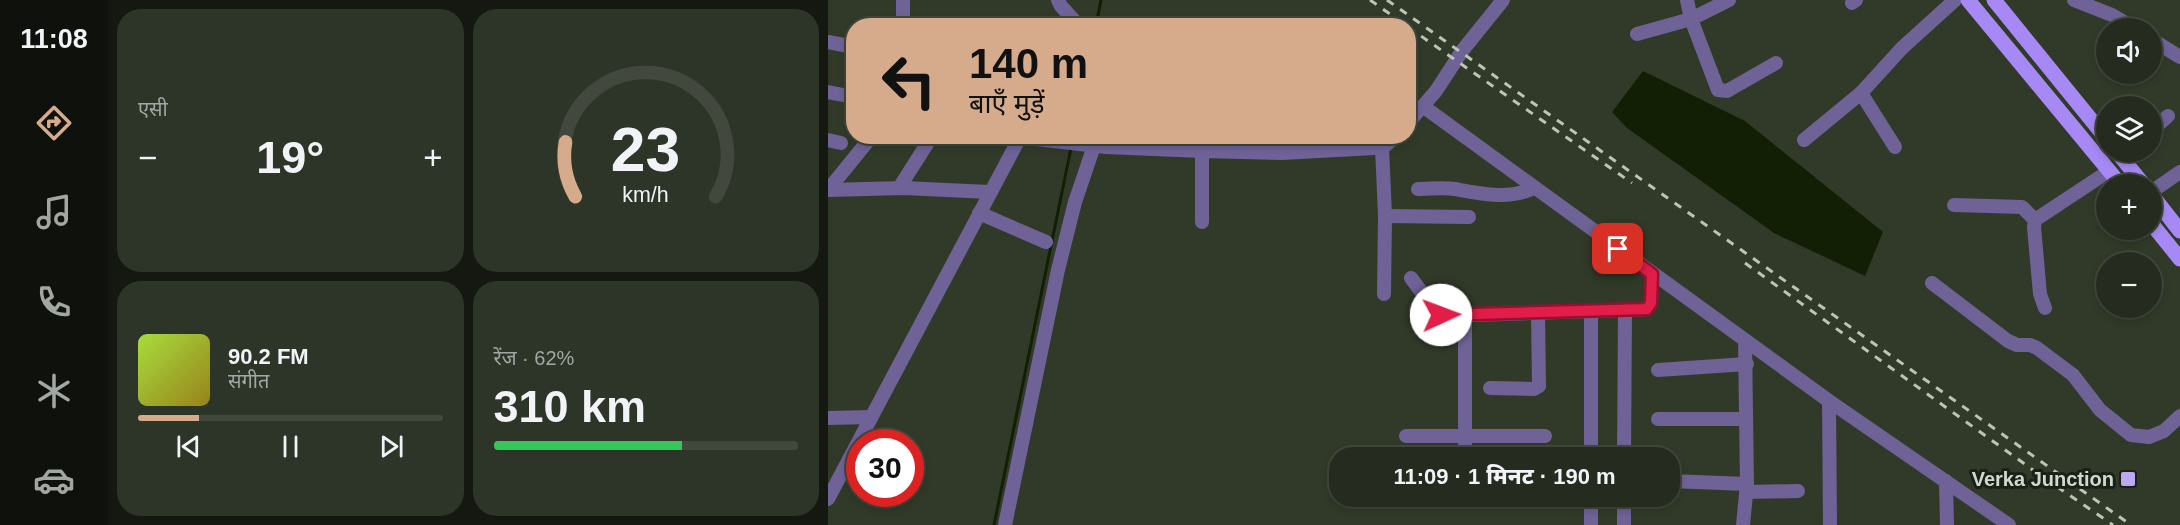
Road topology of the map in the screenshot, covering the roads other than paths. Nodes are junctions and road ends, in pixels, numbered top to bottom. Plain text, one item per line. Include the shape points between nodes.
1 (903, 0) edge
2 (1058, 0) edge
3 (1503, 0) edge
4 (1687, 0) edge
5 (1729, 0) edge
6 (1955, 0) edge
7 (1968, 0) edge
8 (1994, 0) edge
9 (2074, 0) edge
10 (903, 18) edge
11 (1071, 18) edge
12 (2117, 18) edge
13 (1691, 19) junction
14 (1637, 34) dead end
15 (828, 42) edge
16 (846, 45) edge
17 (2162, 46) edge
18 (2180, 57) edge
19 (1776, 63) dead end
20 (828, 92) edge
21 (1861, 93) junction
22 (846, 95) edge
23 (1424, 107) junction
24 (1416, 115) edge
25 (2168, 116) dead end
26 (2162, 121) edge
27 (2096, 126) edge
28 (1804, 140) dead end
29 (865, 144) edge
30 (927, 144) edge
31 (1011, 144) edge
32 (1077, 144) edge
33 (1333, 144) edge
34 (1386, 144) edge
35 (1082, 145) junction
36 (1382, 147) junction
37 (1895, 147) dead end
38 (1202, 151) junction
39 (1333, 151) junction
40 (2109, 171) junction
41 (2180, 172) edge
42 (2112, 174) edge
43 (2162, 185) edge
44 (898, 188) junction
45 (1534, 188) junction
46 (1418, 189) dead end
47 (828, 190) edge
48 (989, 192) junction
49 (1954, 205) dead end
50 (2162, 207) edge
51 (979, 213) junction
52 (1385, 216) junction
53 (1469, 217) dead end
54 (2036, 220) junction
55 (1202, 222) dead end
56 (2180, 231) edge
57 (2162, 237) edge
58 (1046, 242) dead end
59 (2180, 259) edge
60 (1652, 274) junction
61 (1411, 278) dead end
62 (1932, 283) dead end
63 (1384, 294) dead end
64 (2045, 308) dead end
65 (1625, 310) junction
66 (1590, 311) junction
67 (1538, 312) junction
68 (1465, 315) junction
69 (1745, 340) junction
70 (1747, 364) junction
71 (1658, 370) dead end
72 (1490, 388) dead end
73 (1829, 401) junction
74 (2180, 416) edge
75 (871, 417) junction
76 (828, 418) edge
77 (1658, 419) dead end
78 (1746, 419) junction
79 (1465, 435) junction
80 (1406, 436) dead end
81 (1545, 436) dead end
82 (1465, 447) edge
83 (1591, 447) edge
84 (1624, 447) edge
85 (1946, 481) junction
86 (1680, 482) edge
87 (1747, 488) junction
88 (1798, 491) dead end
89 (828, 499) edge
90 (1591, 507) edge
91 (1624, 507) edge
92 (1997, 521) edge
93 (1005, 525) edge
94 (1591, 525) edge
95 (1624, 525) edge
96 (1743, 525) edge
97 (1830, 525) edge
98 (1947, 525) edge
99 (2009, 525) edge

1 - 10 street
2 - 11 street
3 - 23 street
4 - 13 street
5 - 13 street
6 - 21 street via 1902,48
7 - 40 main road
8 - 27 main road
9 - 12 street
13 - 14 street
13 - 19 street via 1718,90 1727,91
15 - 16 street
17 - 18 street
20 - 22 street
21 - 28 street
21 - 37 street
23 - 24 street
23 - 45 street
25 - 26 street
29 - 47 street
30 - 44 street
31 - 48 street
32 - 35 street
33 - 39 street
34 - 36 street
35 - 38 street
35 - 93 street via 1075,202
36 - 39 street
36 - 52 street
38 - 39 street
38 - 55 street
40 - 42 main road
40 - 54 street
41 - 43 street
44 - 47 street
44 - 48 street
45 - 46 street via 1516,195
45 - 60 street
48 - 51 street
49 - 54 street via 2022,207
50 - 56 main road
51 - 58 street
51 - 75 street
52 - 53 street
52 - 63 street
54 - 64 street via 2039,286
57 - 59 main road
60 - 65 street via 1650,307
60 - 69 street
61 - 68 street via 1438,314
62 - 74 street via 2008,341 2033,346 2064,368 2100,410 2131,435 2156,434
65 - 66 street
65 - 84 street
66 - 67 street
66 - 83 street
67 - 68 street
67 - 72 street via 1539,386
68 - 79 street
69 - 70 street
69 - 73 street
70 - 71 street
70 - 78 street
73 - 85 street
73 - 97 street
75 - 76 street
75 - 89 street
77 - 78 street
78 - 87 street
79 - 80 street
79 - 81 street
79 - 82 street
85 - 92 street
85 - 98 street
86 - 87 street
87 - 88 street
87 - 96 street
90 - 94 street
91 - 95 street
92 - 99 street

